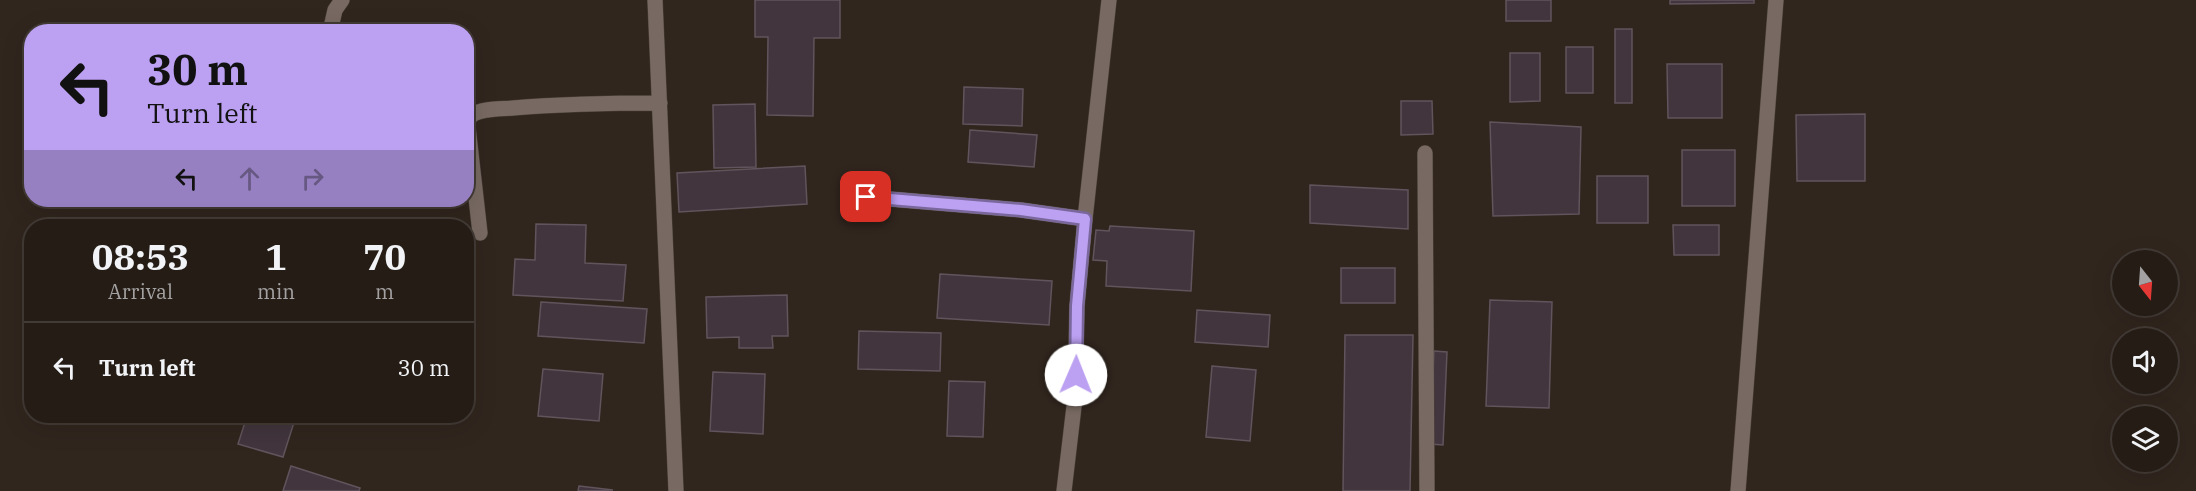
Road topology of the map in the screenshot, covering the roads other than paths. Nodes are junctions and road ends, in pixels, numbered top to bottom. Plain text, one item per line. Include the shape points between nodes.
1 (342, 0) edge
2 (655, 0) edge
3 (1109, 0) edge
4 (1776, 0) edge
5 (332, 24) edge
6 (660, 103) junction
7 (474, 114) edge
8 (1425, 153) dead end
9 (474, 180) edge
10 (866, 197) dead end
11 (1085, 219) junction
12 (480, 233) dead end
13 (676, 491) edge
14 (1064, 491) edge
15 (1427, 491) edge
16 (1738, 491) edge

1 - 5 street
2 - 6 street
3 - 11 street
4 - 16 street
6 - 7 street via 565,104
6 - 13 street
8 - 15 street
9 - 12 street
10 - 11 street
11 - 14 street via 1077,306 1075,398

